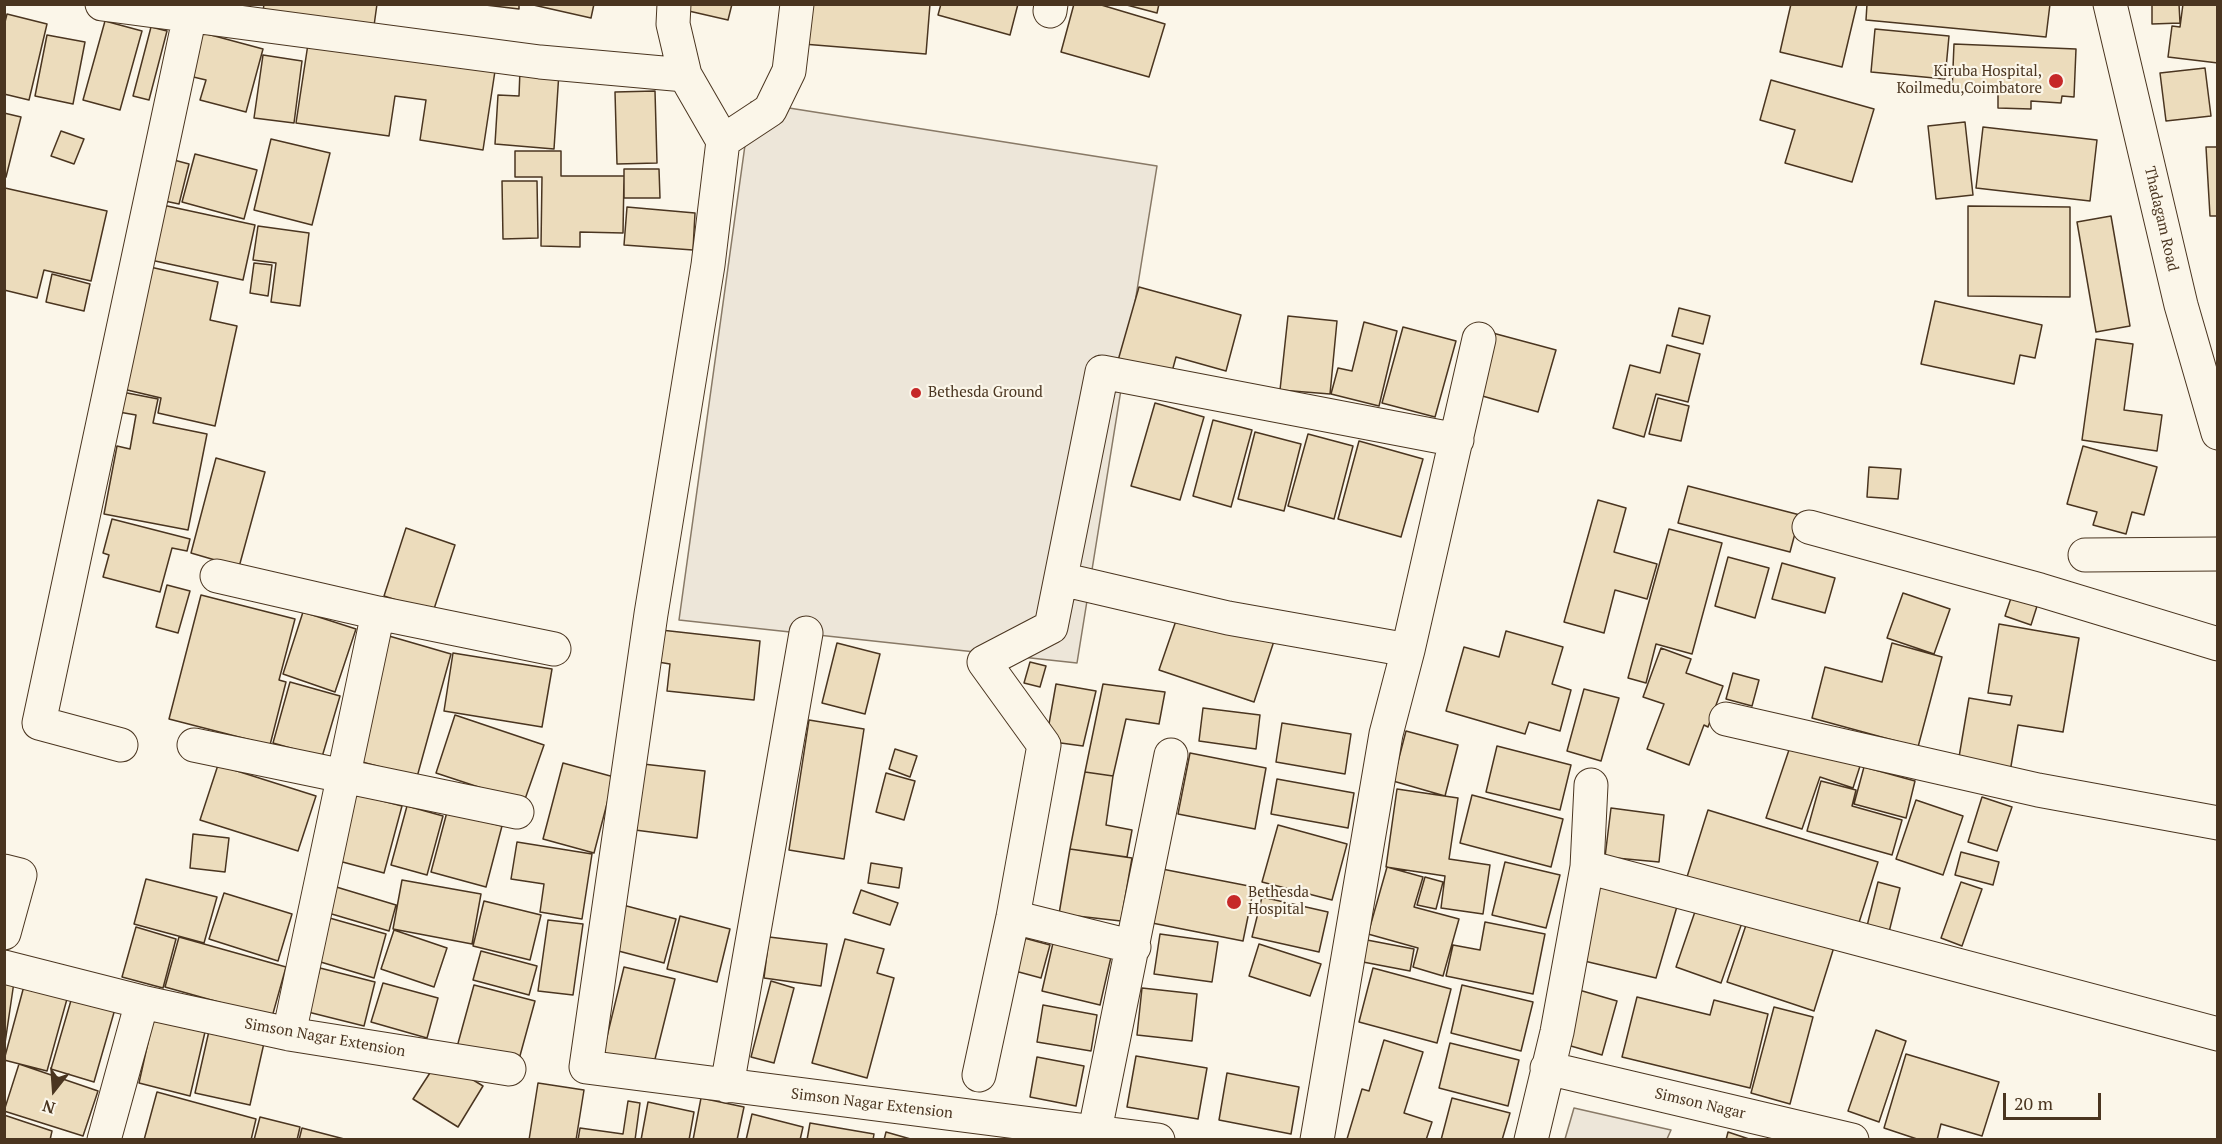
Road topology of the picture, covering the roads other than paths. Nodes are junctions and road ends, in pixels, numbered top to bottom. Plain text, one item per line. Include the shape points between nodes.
1 (102, 4) edge
2 (674, 4) edge
3 (797, 4) edge
4 (2110, 4) edge
5 (190, 15) junction
6 (685, 75) junction
7 (723, 141) junction
8 (1479, 339) dead end
9 (2217, 433) edge
10 (1457, 440) junction
11 (1809, 527) dead end
12 (2217, 554) edge
13 (2085, 555) dead end
14 (217, 576) dead end
15 (1061, 579) junction
16 (378, 613) junction
17 (806, 633) dead end
18 (2217, 644) edge
19 (554, 649) dead end
20 (1408, 650) junction
21 (1726, 719) dead end
22 (121, 745) dead end
23 (194, 745) dead end
24 (1171, 755) dead end
25 (344, 775) junction
26 (1591, 785) dead end
27 (517, 812) dead end
28 (2217, 823) edge
29 (1587, 867) junction
30 (4, 871) edge
31 (1013, 917) junction
32 (4, 933) edge
33 (1134, 947) junction
34 (4, 967) edge
35 (142, 1002) junction
36 (289, 1034) junction
37 (2217, 1034) edge
38 (1547, 1068) junction
39 (509, 1069) dead end
40 (979, 1075) dead end
41 (728, 1086) junction
42 (1094, 1135) edge
43 (104, 1140) edge
44 (1158, 1140) edge
45 (1317, 1140) edge
46 (1531, 1140) edge
47 (1852, 1140) edge

1 - 5 street
2 - 6 street via 673,24
3 - 7 street via 789,71 770,110
4 - 9 street, Thadagam Road via 2181,305
5 - 6 street via 540,62
5 - 22 street via 39,723
6 - 7 street
7 - 41 street, Simson Nagar Extension via 708,265 651,614 586,1067
8 - 10 street
10 - 15 street via 1102,372
10 - 20 street
11 - 18 street via 2040,590
12 - 13 street
14 - 16 street
15 - 20 street via 1228,618
15 - 31 street via 1051,627 984,662 1044,745
16 - 19 street
16 - 25 street
17 - 41 street
20 - 45 street via 1386,734
21 - 28 street via 2038,790
23 - 25 street
24 - 33 street
25 - 27 street
25 - 36 street
26 - 29 street
29 - 37 street
29 - 38 street
30 - 32 street via 20,875
31 - 33 street
31 - 40 street
33 - 42 street
34 - 35 street, Simson Nagar Extension
35 - 36 street, Simson Nagar Extension
35 - 43 street
36 - 39 street, Simson Nagar Extension
38 - 46 street
38 - 47 street, Simson Nagar
41 - 42 street, Simson Nagar Extension
42 - 44 street, Simson Nagar Extension

